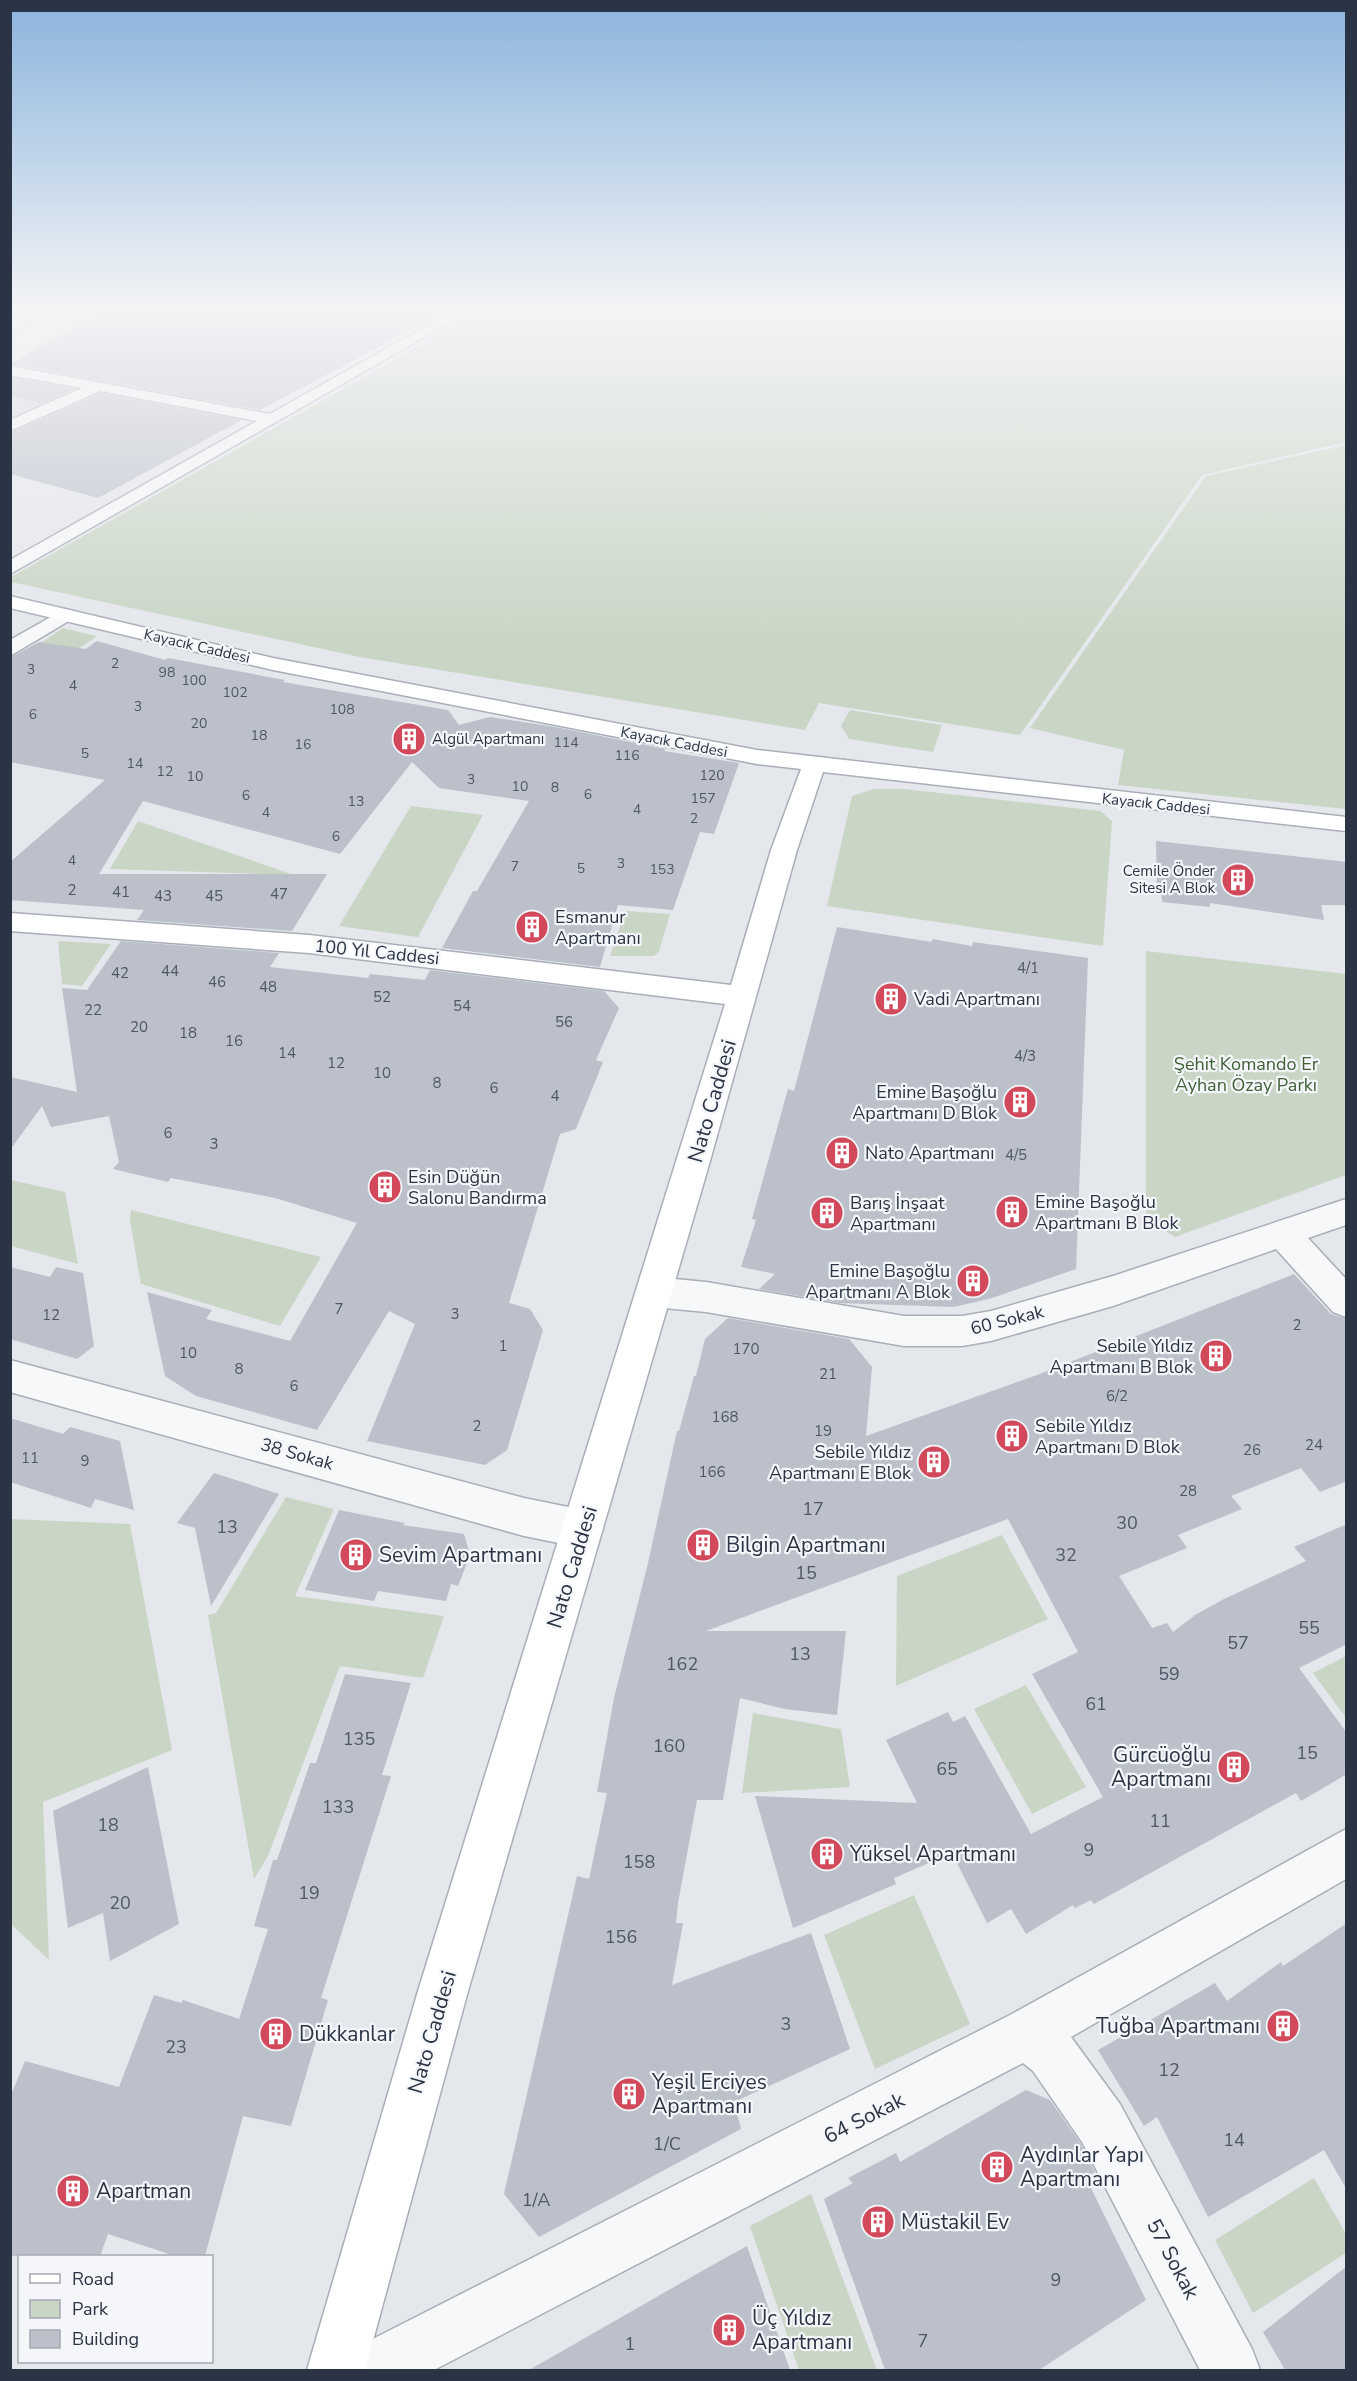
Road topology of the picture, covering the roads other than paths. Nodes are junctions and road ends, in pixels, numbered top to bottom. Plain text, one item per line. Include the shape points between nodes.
1 (28, 418) edge
2 (267, 418) edge
3 (272, 419) joint
4 (10, 426) edge
5 (10, 568) edge
6 (10, 602) edge
7 (65, 615) junction
8 (10, 650) edge
9 (814, 765) junction
10 (1347, 824) edge
11 (10, 922) edge
12 (742, 996) junction
13 (1347, 1212) edge
14 (1283, 1234) junction
15 (654, 1292) junction
16 (1347, 1302) edge
17 (10, 1376) edge
18 (583, 1529) junction
19 (1347, 1853) edge
20 (1028, 2033) junction
21 (336, 2370) edge
22 (374, 2370) edge
23 (1231, 2370) edge

1 - 4 street
2 - 3 street
3 - 5 street
6 - 7 main road, Kayacık Caddesi
7 - 8 street
7 - 9 main road, Kayacık Caddesi via 273,664
9 - 10 main road, Kayacık Caddesi
9 - 12 main road, Nato Caddesi via 783,850
11 - 12 main road, 100 Yıl Caddesi via 309,944
12 - 15 main road, Nato Caddesi
13 - 14 street, 60 Sokak
14 - 15 street, 60 Sokak via 1113,1291 962,1331 904,1331 706,1297
14 - 16 street
15 - 18 main road, Nato Caddesi
17 - 18 street, 38 Sokak via 524,1517
18 - 21 main road, Nato Caddesi via 443,1991
19 - 20 street, 64 Sokak
20 - 22 street, 64 Sokak
20 - 23 street, 57 Sokak via 1050,2053 1101,2123

